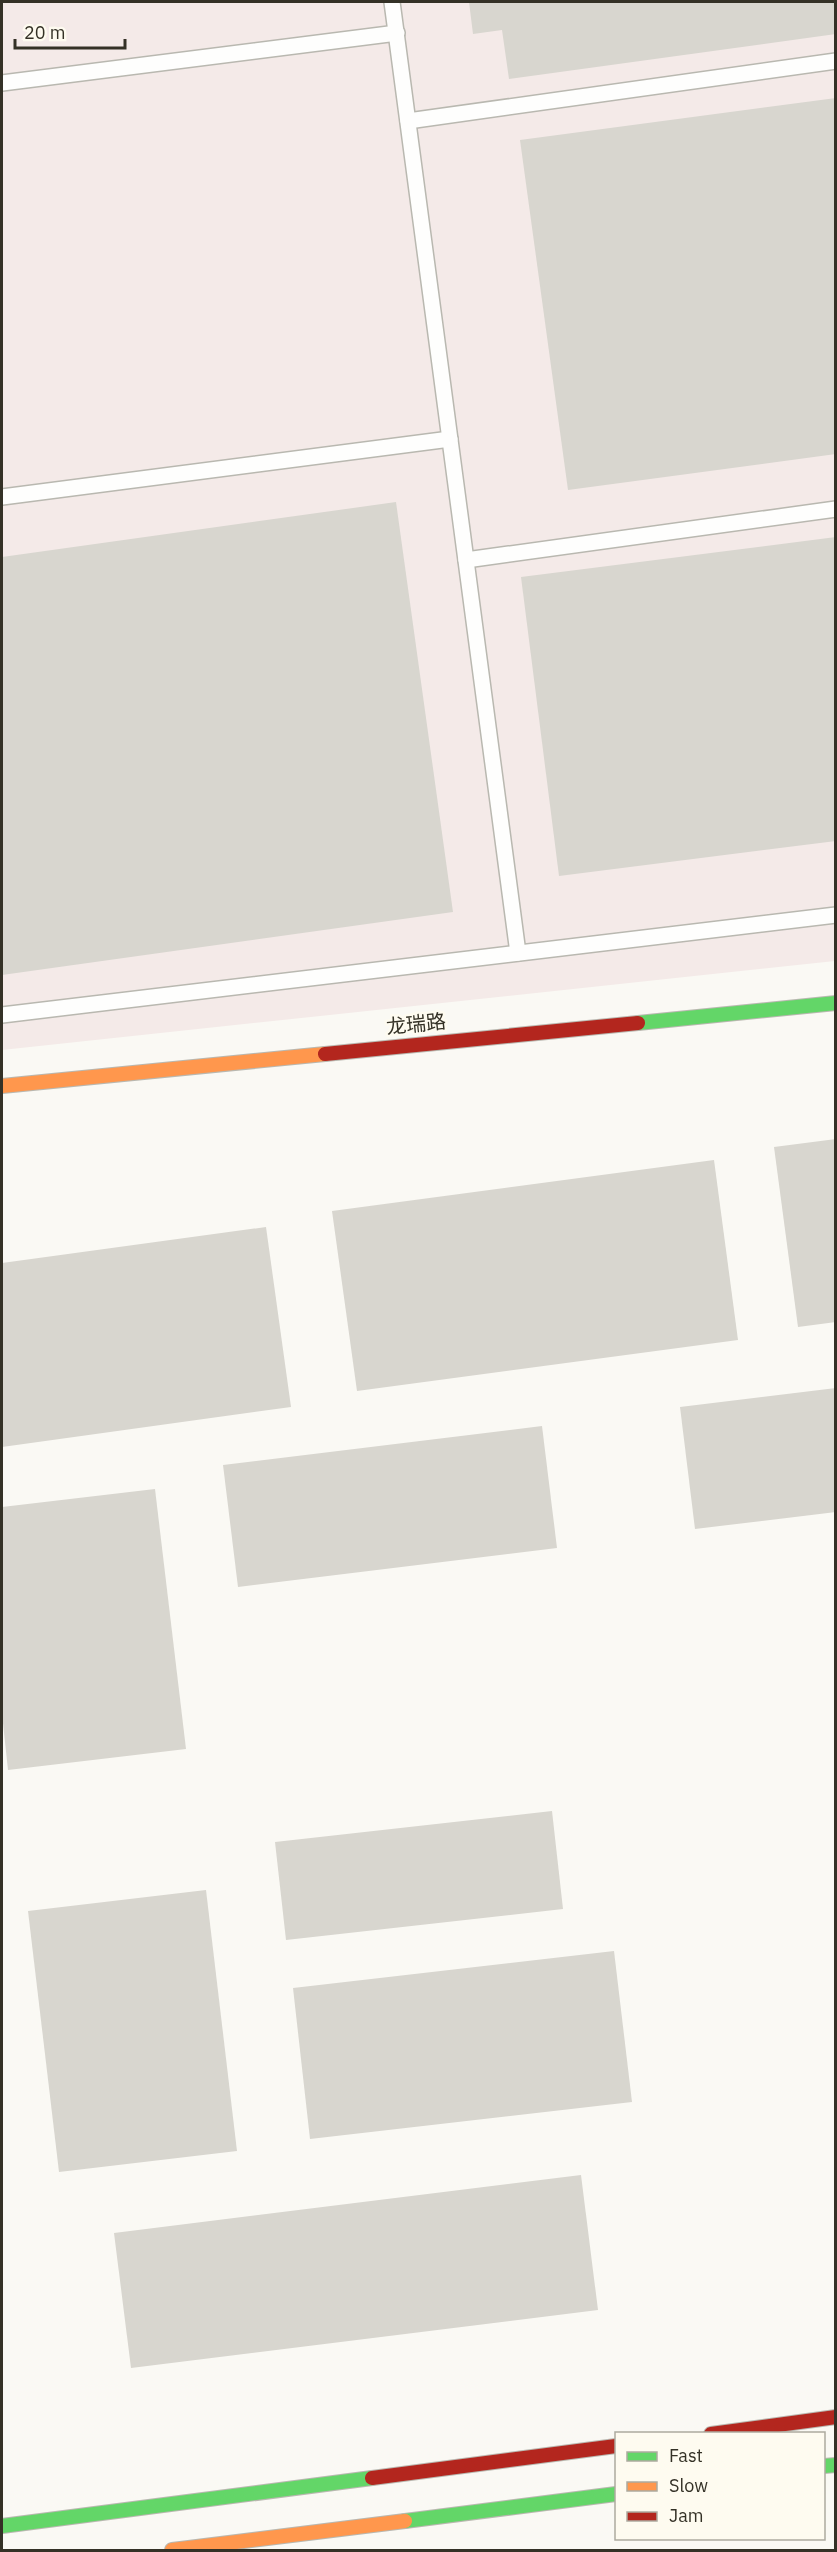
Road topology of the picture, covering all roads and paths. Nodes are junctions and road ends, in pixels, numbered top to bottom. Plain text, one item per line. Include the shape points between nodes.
1 (392, 2) edge
2 (397, 33) junction
3 (836, 62) edge
4 (2, 83) edge
5 (408, 121) junction
6 (450, 439) junction
7 (2, 497) edge
8 (836, 509) edge
9 (466, 560) junction
10 (836, 915) edge
11 (518, 953) junction
12 (836, 1003) edge
13 (2, 1015) edge
14 (2, 1086) edge
15 (836, 2417) edge
16 (719, 2432) edge
17 (615, 2446) edge
18 (615, 2494) edge
19 (2, 2526) edge
20 (172, 2550) edge

1 - 2 lane
2 - 4 lane
2 - 5 lane
3 - 5 lane
5 - 6 lane
6 - 7 lane
6 - 9 lane
8 - 9 lane
9 - 11 lane
10 - 11 lane
11 - 13 lane
12 - 14 street, 龙瑞路
15 - 16 street
17 - 19 street
18 - 20 street

